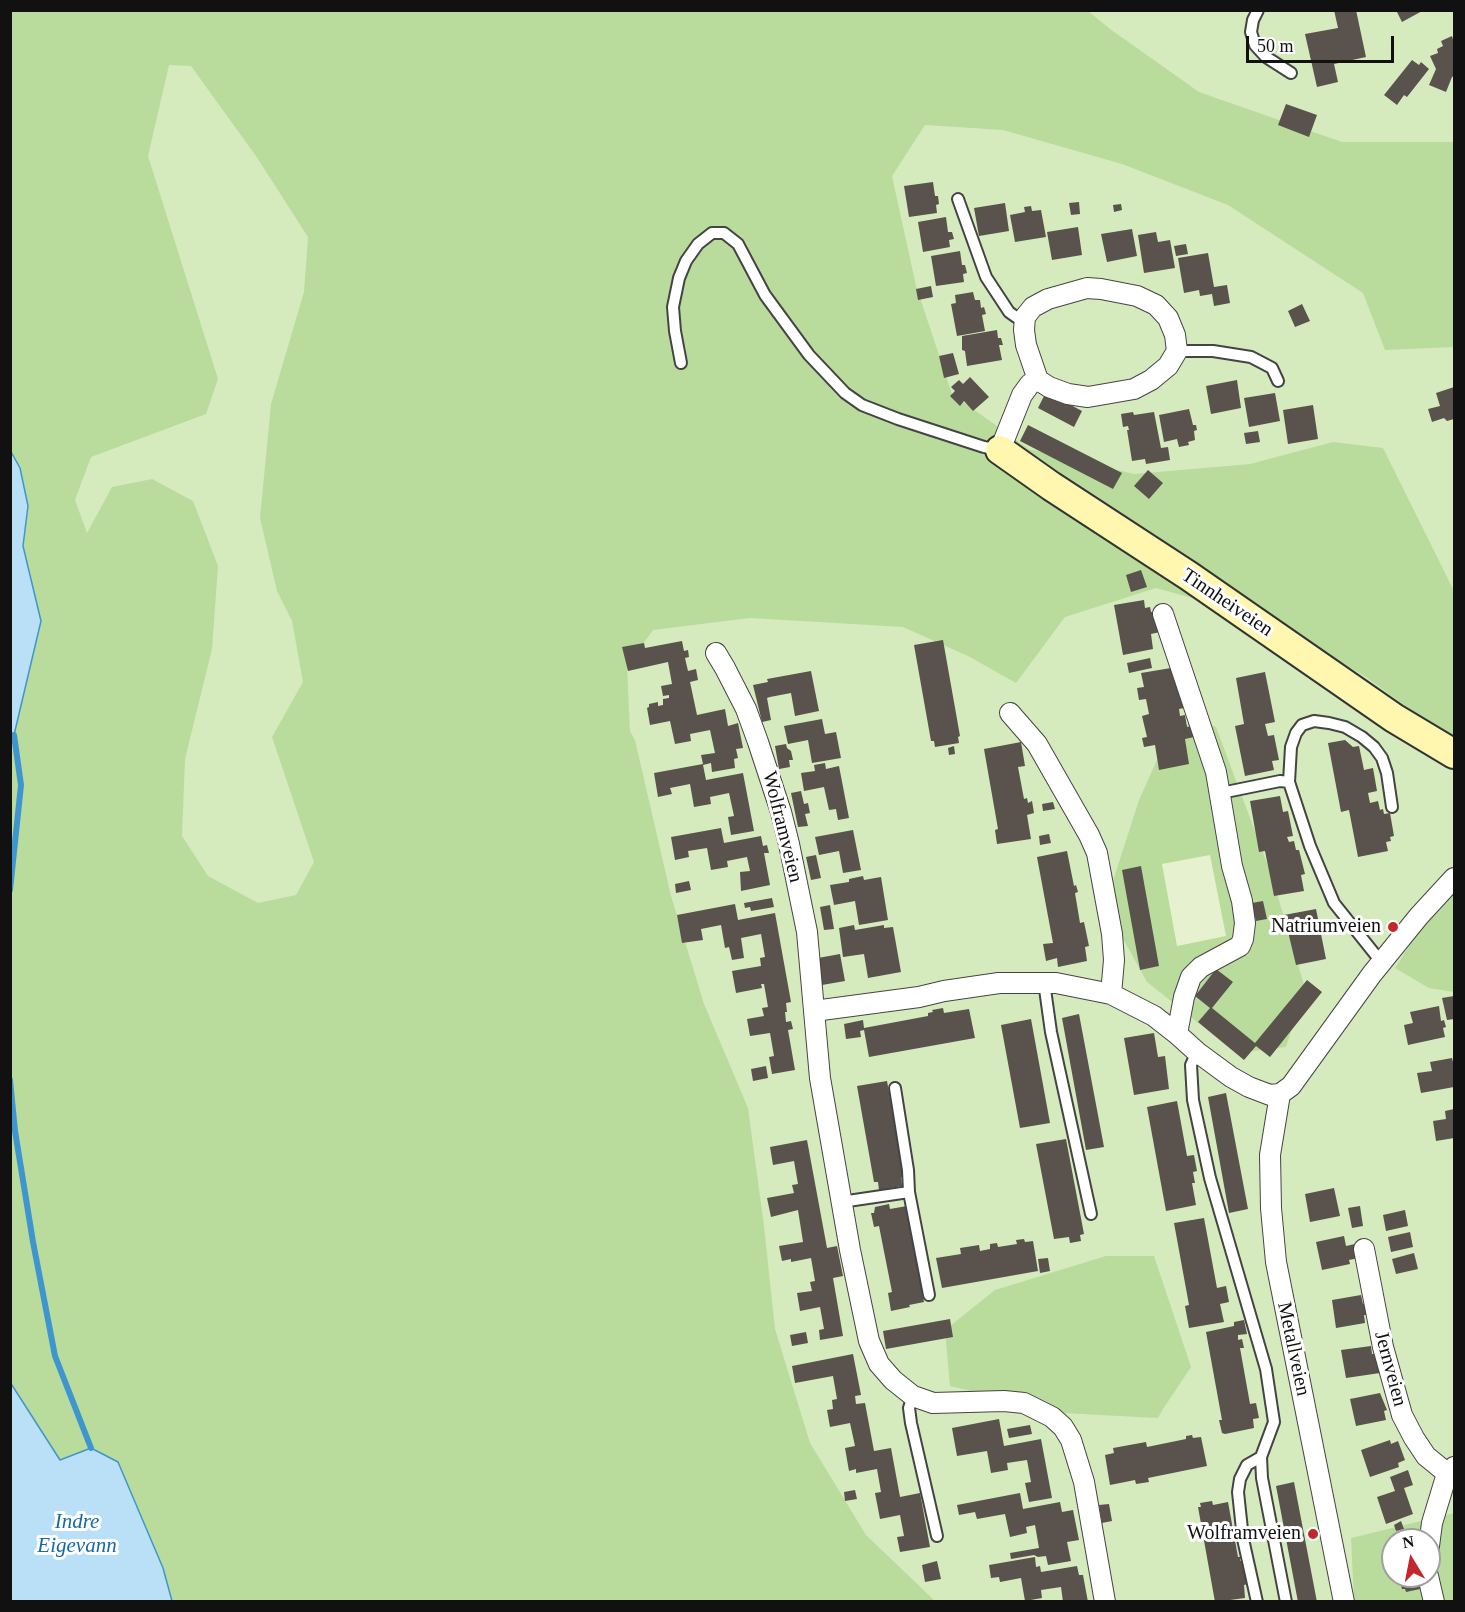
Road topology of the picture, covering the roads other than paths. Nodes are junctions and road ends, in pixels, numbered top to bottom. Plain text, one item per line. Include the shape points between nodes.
1 (1258, 10) edge
2 (1291, 73) dead end
3 (958, 200) dead end
4 (1025, 317) junction
5 (1177, 351) junction
6 (681, 363) dead end
7 (1038, 380) junction
8 (1278, 381) dead end
9 (1000, 450) junction
10 (1162, 614) dead end
11 (716, 653) dead end
12 (1010, 713) dead end
13 (1455, 754) edge
14 (1289, 782) junction
15 (1221, 793) junction
16 (1392, 807) dead end
17 (1455, 878) edge
18 (1382, 963) junction
19 (1044, 982) junction
20 (1111, 994) junction
21 (814, 1011) junction
22 (1177, 1034) junction
23 (1197, 1052) junction
24 (896, 1088) dead end
25 (1280, 1094) junction
26 (909, 1192) junction
27 (841, 1202) junction
28 (1091, 1214) dead end
29 (1364, 1248) dead end
30 (930, 1295) dead end
31 (913, 1396) junction
32 (1261, 1457) junction
33 (1451, 1471) edge
34 (1431, 1528) edge
35 (937, 1536) dead end
36 (1105, 1602) edge
37 (1257, 1602) edge
38 (1286, 1602) edge
39 (1344, 1602) edge

1 - 2 lane via 1251,32 1255,45
3 - 4 lane via 986,277 1009,312
4 - 5 street via 1048,299 1077,291 1101,289 1128,294 1156,305 1168,318
4 - 7 street via 1026,345
5 - 7 street via 1168,366 1134,388 1088,397 1068,394
5 - 8 lane via 1251,357 1272,368
6 - 9 lane via 673,307 679,278 698,244 712,233 724,233 738,244 765,295 809,355 845,393 862,405 898,419
7 - 9 street via 1022,395
9 - 13 street, Tinnheiveien via 1394,718
10 - 15 street
11 - 21 street, Wolframveien via 746,709 781,812 807,932
12 - 20 street via 1037,744 1097,853 1112,934
14 - 15 lane
14 - 16 lane via 1291,747 1302,724 1329,723 1345,727 1374,747 1387,773
14 - 18 lane via 1334,903
15 - 22 street via 1242,901 1243,939 1240,946 1201,967 1191,977
17 - 18 street
18 - 25 street via 1291,1086
19 - 20 street
19 - 21 street via 999,983
19 - 28 lane via 1051,1032
20 - 22 street via 1154,1016
21 - 27 street, Wolframveien via 820,1078
22 - 23 street
23 - 25 street via 1249,1087 1270,1095
23 - 32 lane, Metallveien via 1191,1065 1193,1100 1210,1178 1266,1369 1274,1422
24 - 26 lane
25 - 39 street, Metallveien via 1270,1155 1276,1262
26 - 27 lane
26 - 30 lane
27 - 31 street, Wolframveien via 869,1341 879,1364
29 - 33 street, Jernveien via 1383,1347 1402,1415 1426,1456
31 - 35 lane via 909,1408 911,1423
31 - 36 street, Wolframveien via 933,1403 1024,1403 1063,1427 1084,1482
32 - 37 lane, Metallveien via 1247,1465 1238,1492 1243,1539
32 - 38 lane, Metallveien
33 - 34 street, Jernveien

